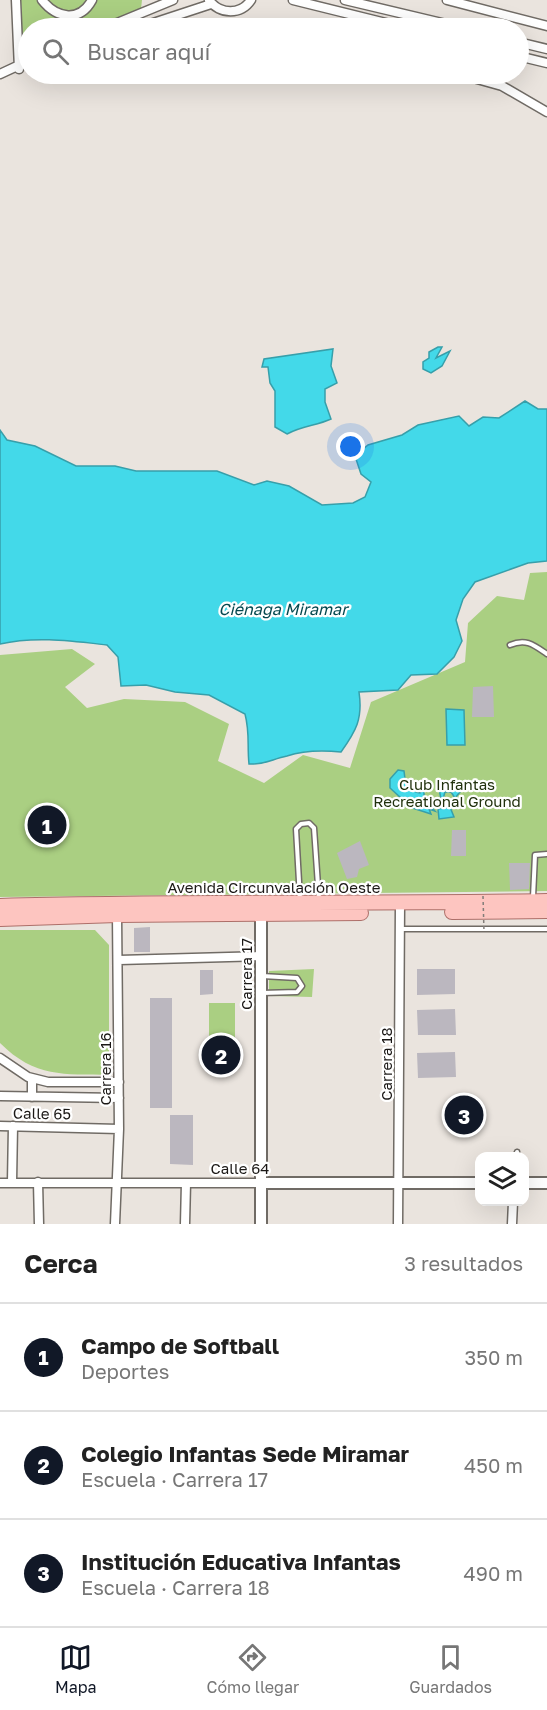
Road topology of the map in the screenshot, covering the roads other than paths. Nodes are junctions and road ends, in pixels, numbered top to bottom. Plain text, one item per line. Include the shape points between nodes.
1 (16, 0) edge
2 (42, 0) edge
3 (92, 0) edge
4 (148, 0) edge
5 (173, 0) edge
6 (251, 0) edge
7 (293, 0) edge
8 (345, 0) edge
9 (447, 0) edge
10 (355, 1) edge
11 (210, 2) edge
12 (462, 2) edge
13 (146, 11) junction
14 (352, 15) junction
15 (74, 17) joint
16 (129, 18) edge
17 (166, 18) edge
18 (364, 18) edge
19 (420, 18) edge
20 (519, 18) edge
21 (529, 21) edge
22 (18, 22) edge
23 (547, 26) edge
24 (529, 45) edge
25 (547, 50) edge
26 (529, 58) edge
27 (547, 63) edge
28 (18, 68) edge
29 (1, 73) edge
30 (495, 84) edge
31 (547, 112) edge
32 (510, 645) dead end
33 (547, 654) edge
34 (547, 854) edge
35 (540, 901) edge
36 (300, 904) junction
37 (319, 904) junction
38 (0, 906) edge
39 (261, 909) junction
40 (400, 909) junction
41 (547, 911) edge
42 (117, 915) junction
43 (0, 919) edge
44 (400, 929) junction
45 (547, 929) edge
46 (262, 956) junction
47 (119, 960) junction
48 (261, 976) junction
49 (261, 993) junction
50 (0, 1058) edge
51 (32, 1078) junction
52 (119, 1082) junction
53 (0, 1096) edge
54 (32, 1097) junction
55 (119, 1098) junction
56 (0, 1126) edge
57 (13, 1126) junction
58 (119, 1129) junction
59 (116, 1181) junction
60 (0, 1182) edge
61 (12, 1182) junction
62 (38, 1182) junction
63 (186, 1183) junction
64 (261, 1183) junction
65 (399, 1183) junction
66 (475, 1183) edge
67 (529, 1183) edge
68 (547, 1183) edge
69 (513, 1206) edge
70 (39, 1224) edge
71 (115, 1224) edge
72 (185, 1224) edge
73 (261, 1224) edge
74 (399, 1224) edge
75 (512, 1224) edge

1 - 22 street
2 - 15 street via 54,13
3 - 15 street via 86,11
4 - 13 street
5 - 13 street
6 - 11 street via 230,12
7 - 14 street
8 - 10 street
9 - 12 street
10 - 14 street
10 - 19 street
11 - 17 street
12 - 20 street
13 - 16 street
14 - 18 street
21 - 23 street
24 - 25 street
26 - 27 street
28 - 29 street
30 - 31 street
32 - 33 lane via 520,641 533,644
34 - 35 lane via 535,855
35 - 40 main road, Avenida Circunvalación Oeste
36 - 37 main road, Avenida Circunvalación Oeste
36 - 37 lane via 296,829 309,823 314,828
36 - 39 main road, Avenida Circunvalación Oeste
37 - 40 main road, Avenida Circunvalación Oeste
38 - 39 main road, Avenida Circunvalación Oeste via 116,903
39 - 40 main road, Avenida Circunvalación Oeste
39 - 42 main road, Avenida Circunvalación Oeste
39 - 46 street, Carrera 17
40 - 41 main road, Avenida Circunvalación Oeste
40 - 44 street, Carrera 18
42 - 43 main road, Avenida Circunvalación Oeste
42 - 47 street, Carrera 16
44 - 45 lane
44 - 65 street, Carrera 18
46 - 47 street
46 - 48 street, Carrera 17
47 - 52 street, Carrera 16
48 - 49 street, Carrera 17
48 - 49 lane via 297,978 302,986 297,992
49 - 64 street, Carrera 17
50 - 51 street
51 - 52 street via 48,1082
51 - 54 street
52 - 55 street, Carrera 16
53 - 54 street
54 - 55 street
55 - 58 street, Carrera 16
56 - 57 street, Calle 65
57 - 58 street, Calle 65
57 - 61 street
58 - 59 street, Carrera 16
59 - 62 street, Calle 64
59 - 63 street, Calle 64
59 - 71 street, Carrera 16
60 - 61 street, Calle 64
61 - 62 street, Calle 64
62 - 70 street
63 - 64 street, Calle 64
63 - 72 street
64 - 65 street, Calle 64
64 - 73 street, Carrera 17
65 - 66 street, Calle 64
65 - 74 street, Carrera 18
67 - 68 street
69 - 75 street

